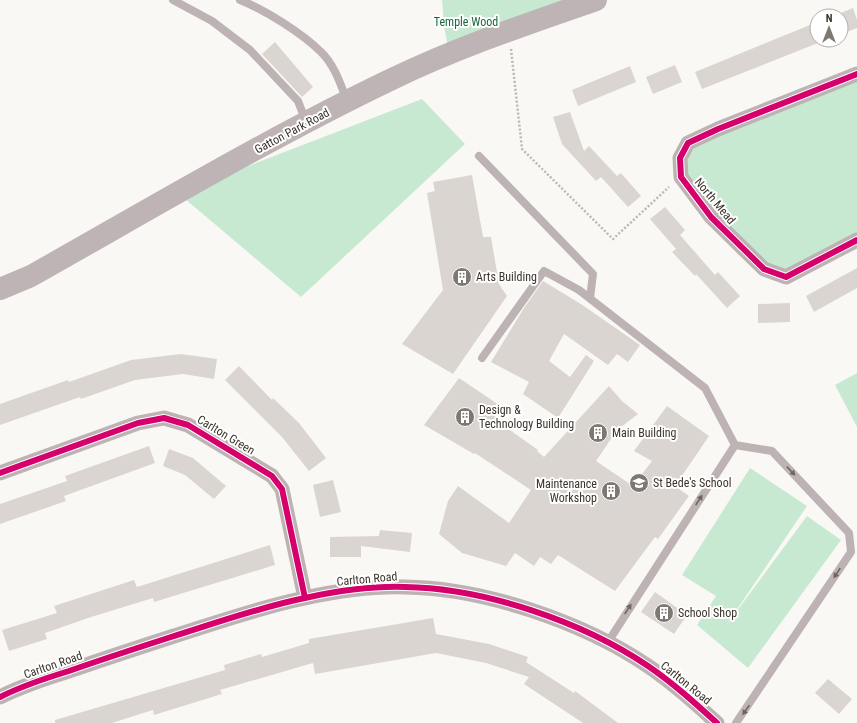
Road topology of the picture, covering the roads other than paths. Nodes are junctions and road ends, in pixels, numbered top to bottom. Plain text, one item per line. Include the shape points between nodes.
1 (173, 0) edge
2 (240, 0) edge
3 (596, 0) edge
4 (857, 74) edge
5 (348, 102) junction
6 (306, 123) junction
7 (479, 156) dead end
8 (857, 240) edge
9 (0, 289) edge
10 (590, 298) junction
11 (482, 358) dead end
12 (735, 445) junction
13 (0, 473) edge
14 (305, 598) junction
15 (608, 642) junction
16 (0, 697) edge
17 (717, 723) edge
18 (736, 723) edge

1 - 6 lane via 212,21 250,50 298,101
2 - 5 lane via 286,25 322,52
3 - 5 main road, Gatton Park Road via 449,53 392,78
4 - 8 street, North Mead via 688,143 680,158 681,177 711,217 764,269 786,277
5 - 6 main road, Gatton Park Road
6 - 9 main road, Gatton Park Road via 31,276
7 - 10 lane via 593,274
10 - 11 lane via 544,271
10 - 12 lane via 705,388
15 -> 12 lane
12 -> 18 lane via 772,451 849,533 851,552
13 - 14 street, Carlton Green via 138,423 164,418 188,425 272,476 282,489
14 - 15 street, Carlton Road via 375,589 432,588 490,598 527,609
14 - 16 street, Carlton Road via 246,613 115,655 32,683
15 - 17 street, Carlton Road via 648,666

